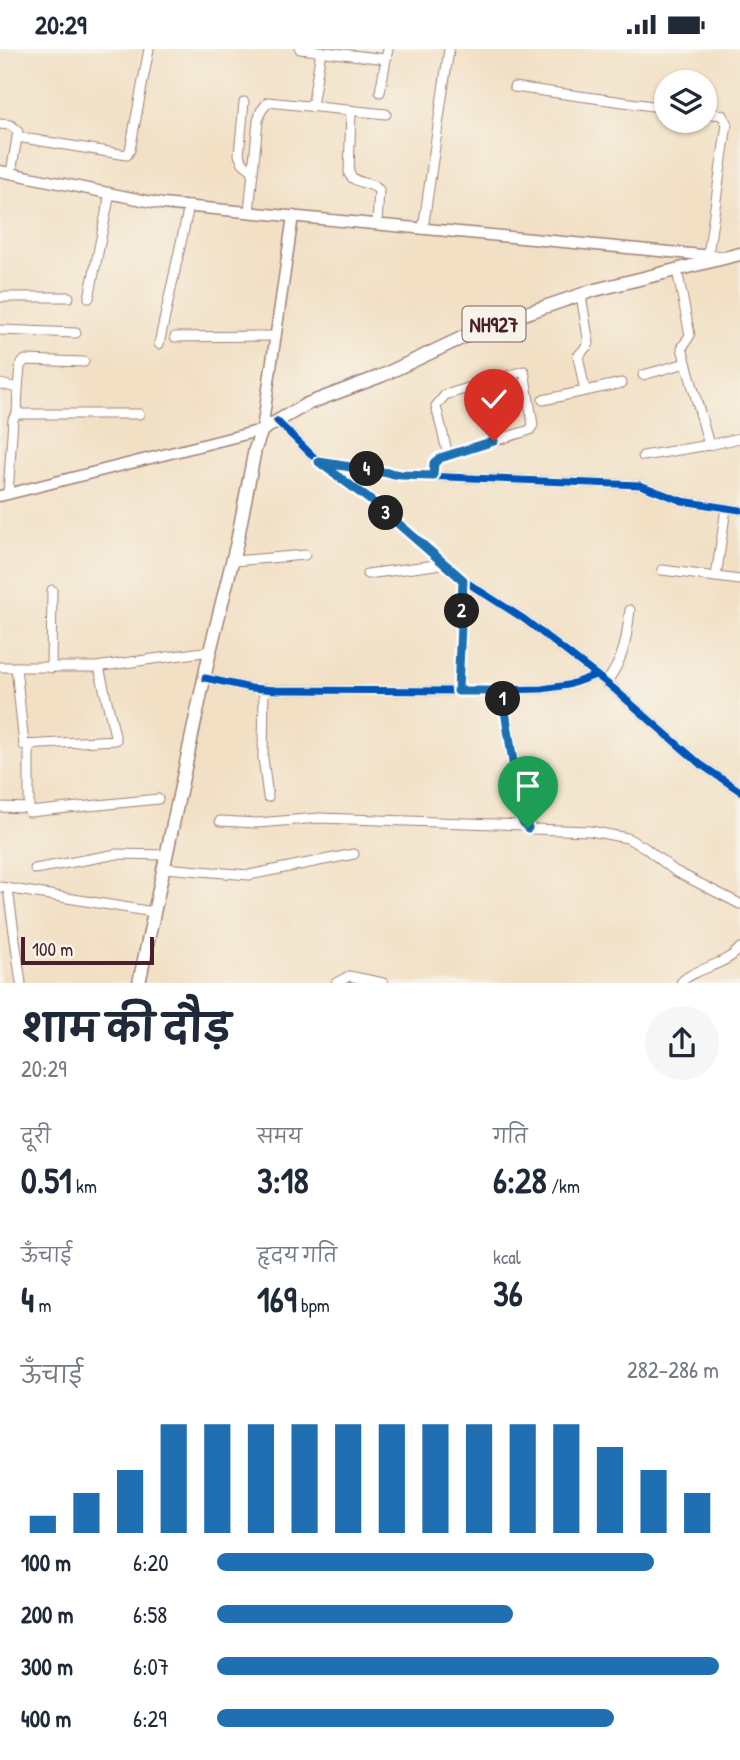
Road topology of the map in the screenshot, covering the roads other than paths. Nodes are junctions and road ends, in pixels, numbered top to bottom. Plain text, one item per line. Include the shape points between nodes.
1 (149, 49) edge
2 (300, 49) edge
3 (449, 49) edge
4 (321, 51) junction
5 (387, 54) edge
6 (514, 87) dead end
7 (380, 92) dead end
8 (244, 102) dead end
9 (312, 106) junction
10 (654, 106) edge
11 (351, 110) junction
12 (386, 114) dead end
13 (717, 114) edge
14 (0, 124) edge
15 (17, 137) junction
16 (253, 171) junction
17 (6, 172) edge
18 (110, 193) junction
19 (188, 207) junction
20 (249, 212) junction
21 (293, 216) junction
22 (377, 224) junction
23 (423, 229) junction
24 (708, 255) junction
25 (734, 256) edge
26 (677, 270) junction
27 (581, 295) junction
28 (0, 297) edge
29 (69, 297) dead end
30 (89, 298) dead end
31 (0, 330) edge
32 (76, 333) dead end
33 (275, 336) junction
34 (175, 337) dead end
35 (159, 344) dead end
36 (84, 362) dead end
37 (686, 363) junction
38 (643, 375) dead end
39 (622, 383) dead end
40 (0, 384) edge
41 (482, 384) junction
42 (18, 387) junction
43 (585, 391) junction
44 (543, 400) dead end
45 (17, 414) junction
46 (139, 414) dead end
47 (276, 421) junction
48 (262, 430) junction
49 (740, 438) edge
50 (494, 441) junction
51 (709, 445) junction
52 (448, 455) junction
53 (643, 456) dead end
54 (319, 462) junction
55 (433, 476) junction
56 (4, 495) edge
57 (726, 508) junction
58 (740, 510) edge
59 (305, 555) dead end
60 (233, 561) junction
61 (443, 564) junction
62 (662, 570) dead end
63 (368, 573) dead end
64 (716, 577) junction
65 (463, 580) junction
66 (740, 580) edge
67 (52, 590) dead end
68 (630, 610) dead end
69 (210, 651) junction
70 (0, 667) edge
71 (16, 667) junction
72 (99, 667) junction
73 (51, 668) junction
74 (596, 675) junction
75 (205, 678) junction
76 (606, 683) junction
77 (264, 689) junction
78 (458, 691) junction
79 (502, 691) junction
80 (29, 745) junction
81 (740, 791) edge
82 (268, 797) dead end
83 (158, 799) dead end
84 (0, 807) edge
85 (29, 808) junction
86 (220, 821) dead end
87 (524, 825) junction
88 (354, 854) dead end
89 (165, 861) junction
90 (35, 869) dead end
91 (4, 888) edge
92 (740, 904) edge
93 (153, 912) junction
94 (740, 948) edge
95 (22, 983) edge
96 (139, 983) edge
97 (335, 983) edge
98 (383, 983) edge
99 (681, 983) edge

1 - 15 street via 127,155
2 - 4 street
3 - 23 street
4 - 5 street
4 - 9 street
5 - 7 street
6 - 10 street
8 - 16 street via 239,155
9 - 11 street
9 - 16 street via 272,101 264,105
11 - 12 street
11 - 22 street via 349,174 379,190
13 - 24 street via 727,124
14 - 15 street via 15,128
15 - 17 street
16 - 20 street
17 - 18 main road
18 - 19 main road
18 - 30 street
19 - 20 main road
19 - 35 street
20 - 21 main road
21 - 22 main road
21 - 33 main road
22 - 23 main road
23 - 24 main road
24 - 25 main road
25 - 26 highway, NH927
26 - 27 highway, NH927
26 - 37 street via 690,335 682,348
27 - 43 street via 589,344 578,356
27 - 47 highway, NH927 via 485,327
28 - 29 street
31 - 32 street
33 - 34 street
33 - 48 main road
36 - 42 street via 25,361 20,366
37 - 38 street
37 - 51 street
39 - 43 street
40 - 42 street
41 - 50 street
41 - 50 street via 524,371 533,425
41 - 52 street via 445,395 436,406
42 - 45 street
43 - 44 street
45 - 46 street
45 - 56 street
47 - 48 highway, NH927
47 - 54 street
48 - 56 main road
48 - 60 highway
49 - 51 street
50 - 52 street
51 - 53 street
52 - 55 street via 434,463
54 - 55 street
54 - 61 street via 378,506
55 - 57 street via 640,485 682,502
57 - 58 street
57 - 64 street
59 - 60 street
60 - 69 highway
61 - 63 street
61 - 65 street
62 - 64 street
64 - 66 street
65 - 74 street via 524,618
65 - 78 street
67 - 73 street
68 - 76 street via 625,652
69 - 72 street
69 - 75 highway
70 - 71 street
71 - 73 street
71 - 80 street via 24,745
72 - 73 street
72 - 80 street via 116,740
74 - 76 street
74 - 79 street via 556,688
75 - 77 street
75 - 89 highway
76 - 81 street via 700,764
77 - 78 street
77 - 82 street via 263,758
78 - 79 street
79 - 87 street
80 - 85 street
83 - 85 street via 29,812
84 - 85 street
86 - 87 street via 319,818
87 - 92 street via 627,838 676,871
88 - 89 street via 249,875
89 - 90 street via 117,854
89 - 93 highway
91 - 93 street
91 - 95 street
93 - 96 highway
94 - 99 street
97 - 98 street via 349,976

